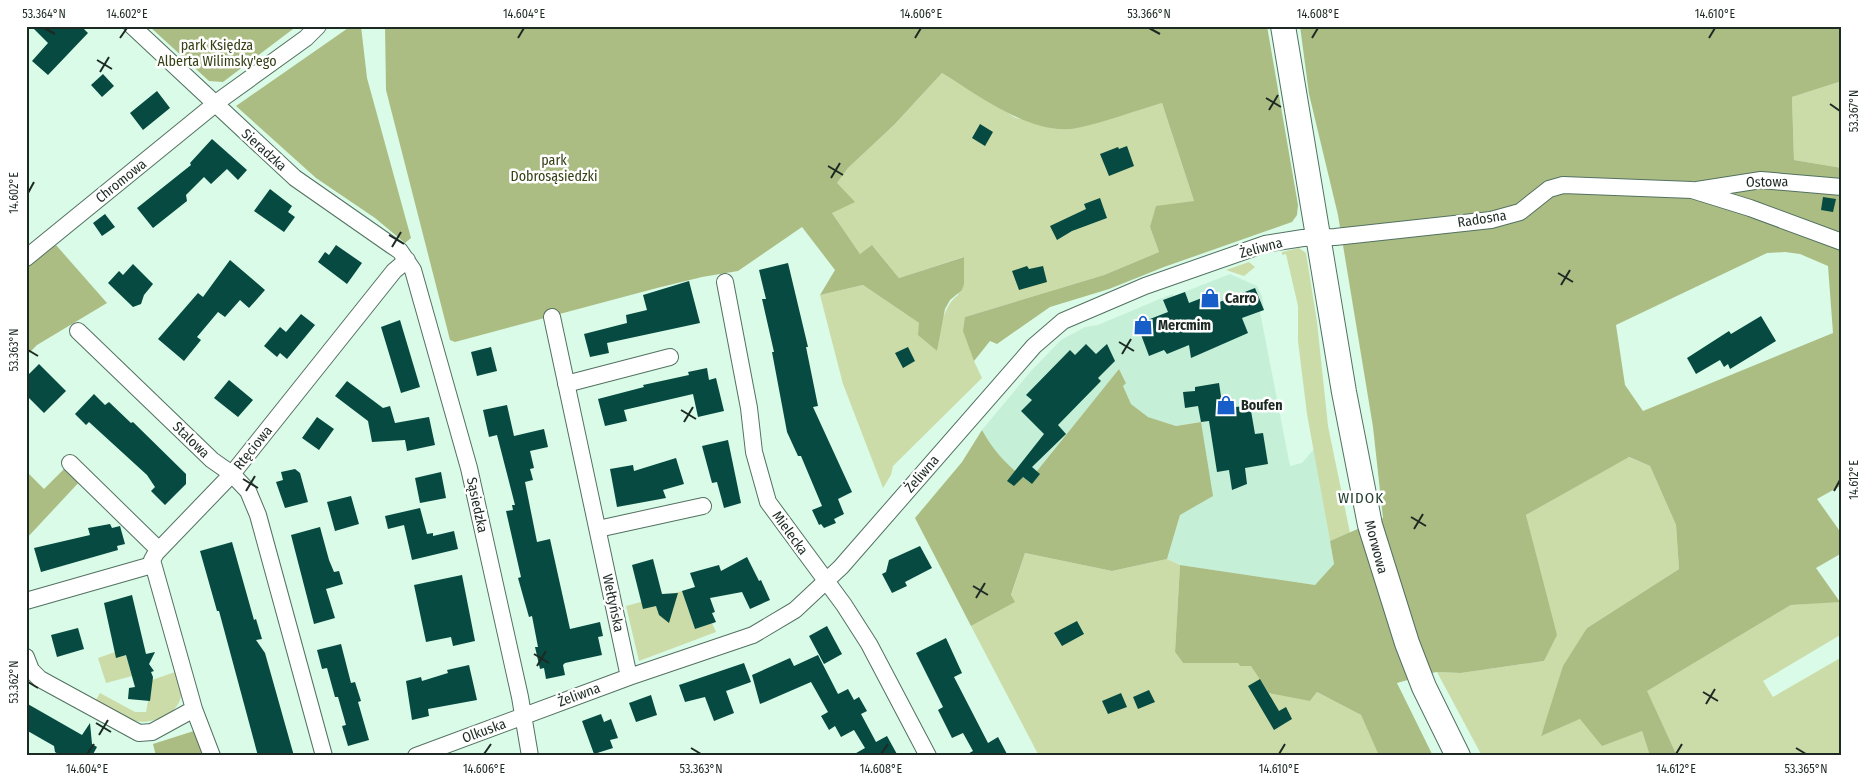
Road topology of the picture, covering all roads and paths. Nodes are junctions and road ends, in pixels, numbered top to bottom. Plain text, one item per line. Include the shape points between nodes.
1 (132, 26) edge
2 (318, 26) edge
3 (1283, 26) edge
4 (215, 104) junction
5 (1842, 187) edge
6 (1692, 190) junction
7 (1319, 238) junction
8 (1842, 242) edge
9 (26, 258) edge
10 (407, 260) junction
11 (725, 282) dead end
12 (552, 317) dead end
13 (78, 331) dead end
14 (670, 357) dead end
15 (566, 384) junction
16 (70, 463) dead end
17 (232, 474) junction
18 (703, 506) dead end
19 (598, 530) junction
20 (159, 550) junction
21 (152, 565) junction
22 (827, 582) junction
23 (26, 601) edge
24 (26, 657) edge
25 (629, 677) junction
26 (194, 709) junction
27 (523, 716) junction
28 (212, 756) edge
29 (324, 756) edge
30 (416, 756) edge
31 (530, 756) edge
32 (928, 756) edge
33 (1458, 756) edge

1 - 4 street, Sieradzka
2 - 4 street
3 - 7 main road
4 - 9 street, Chromowa
4 - 10 street, Sieradzka via 295,178 375,232
5 - 6 street, Ostowa via 1761,180
6 - 7 street, Radosna via 1556,186 1520,212 1491,220
6 - 8 street, Radosna
7 - 22 street, Żeliwna via 1265,244 1145,286 1063,321 1034,346
7 - 33 main road, Morwowa via 1360,482 1378,557 1421,678
10 - 17 street, Rtęciowa via 394,271
10 - 27 street, Sąsiedzka via 413,270 469,468
11 - 22 street, Mielecka via 754,452 764,491 776,514
12 - 15 street, Wełtyńska
13 - 17 street, Stalowa via 212,460
14 - 15 street
15 - 19 street, Wełtyńska
16 - 20 street
17 - 20 street
17 - 29 street, Rtęciowa via 248,491 258,515
18 - 19 street
19 - 25 street, Wełtyńska
20 - 21 street
21 - 23 street
21 - 26 street
22 - 25 street, Żeliwna via 795,610 753,635
22 - 32 street, Mielecka via 869,644
24 - 26 street via 31,670 40,679 139,733 152,732
25 - 27 street, Żeliwna
26 - 28 street
27 - 30 street, Olkuska
27 - 31 street, Sąsiedzka

